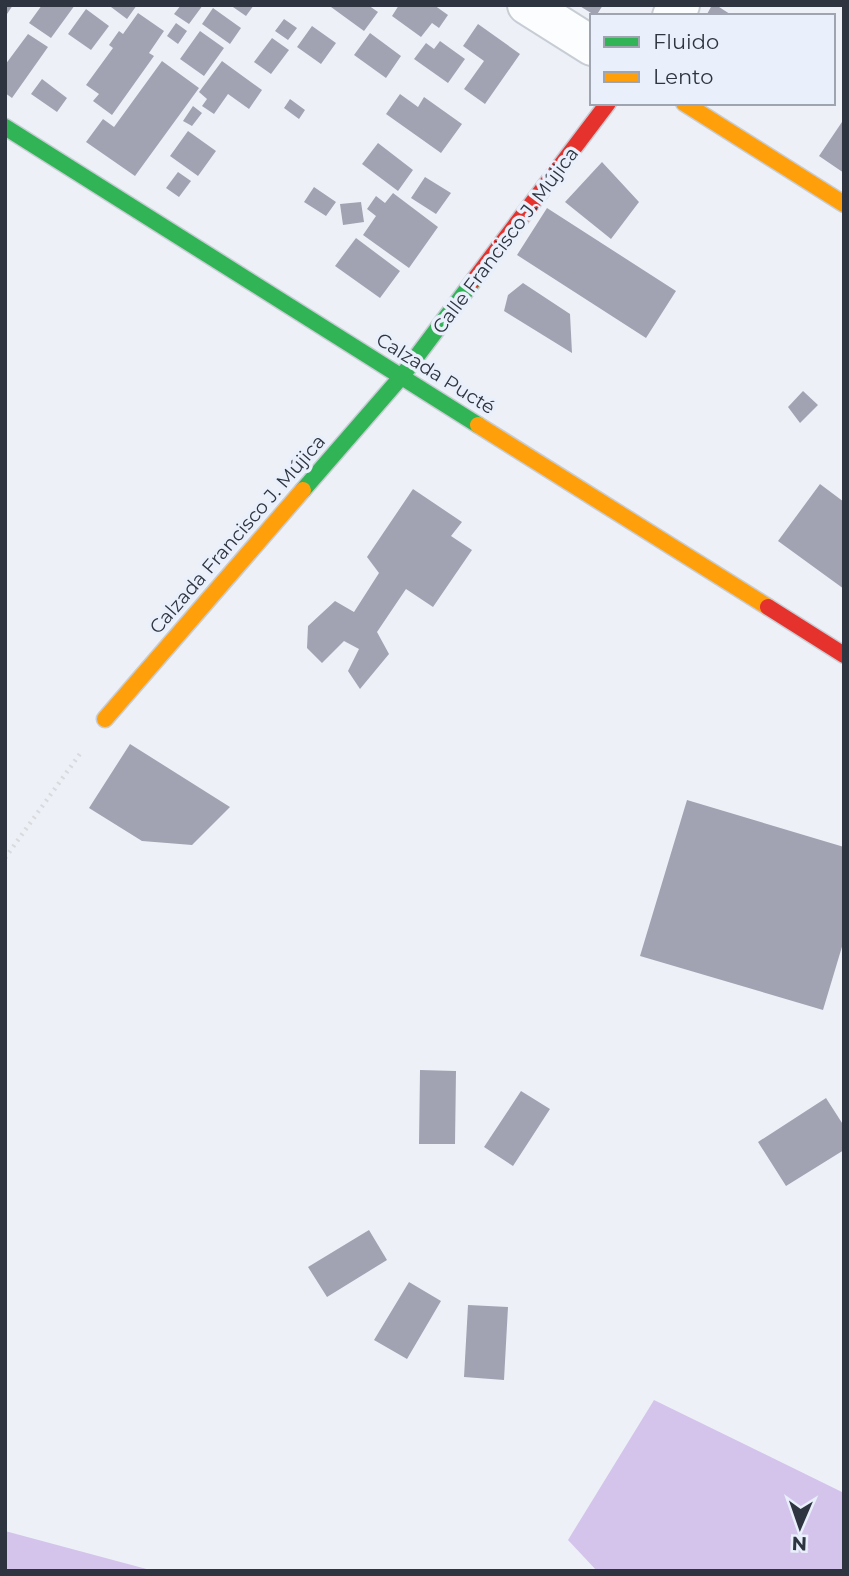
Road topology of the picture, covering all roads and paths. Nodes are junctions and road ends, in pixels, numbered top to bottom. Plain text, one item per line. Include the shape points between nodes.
1 (527, 5) edge
2 (590, 45) edge
3 (606, 105) edge
4 (687, 105) edge
5 (5, 127) edge
6 (844, 204) edge
7 (402, 376) junction
8 (844, 655) edge
9 (105, 719) joint
10 (5, 858) edge

1 - 2 street
3 - 7 street, Calle Francisco J. Mújica
4 - 6 street
5 - 7 street, Calzada Pucté
7 - 8 street, Calzada Pucté
7 - 9 street, Calzada Francisco J. Mújica
9 - 10 path

